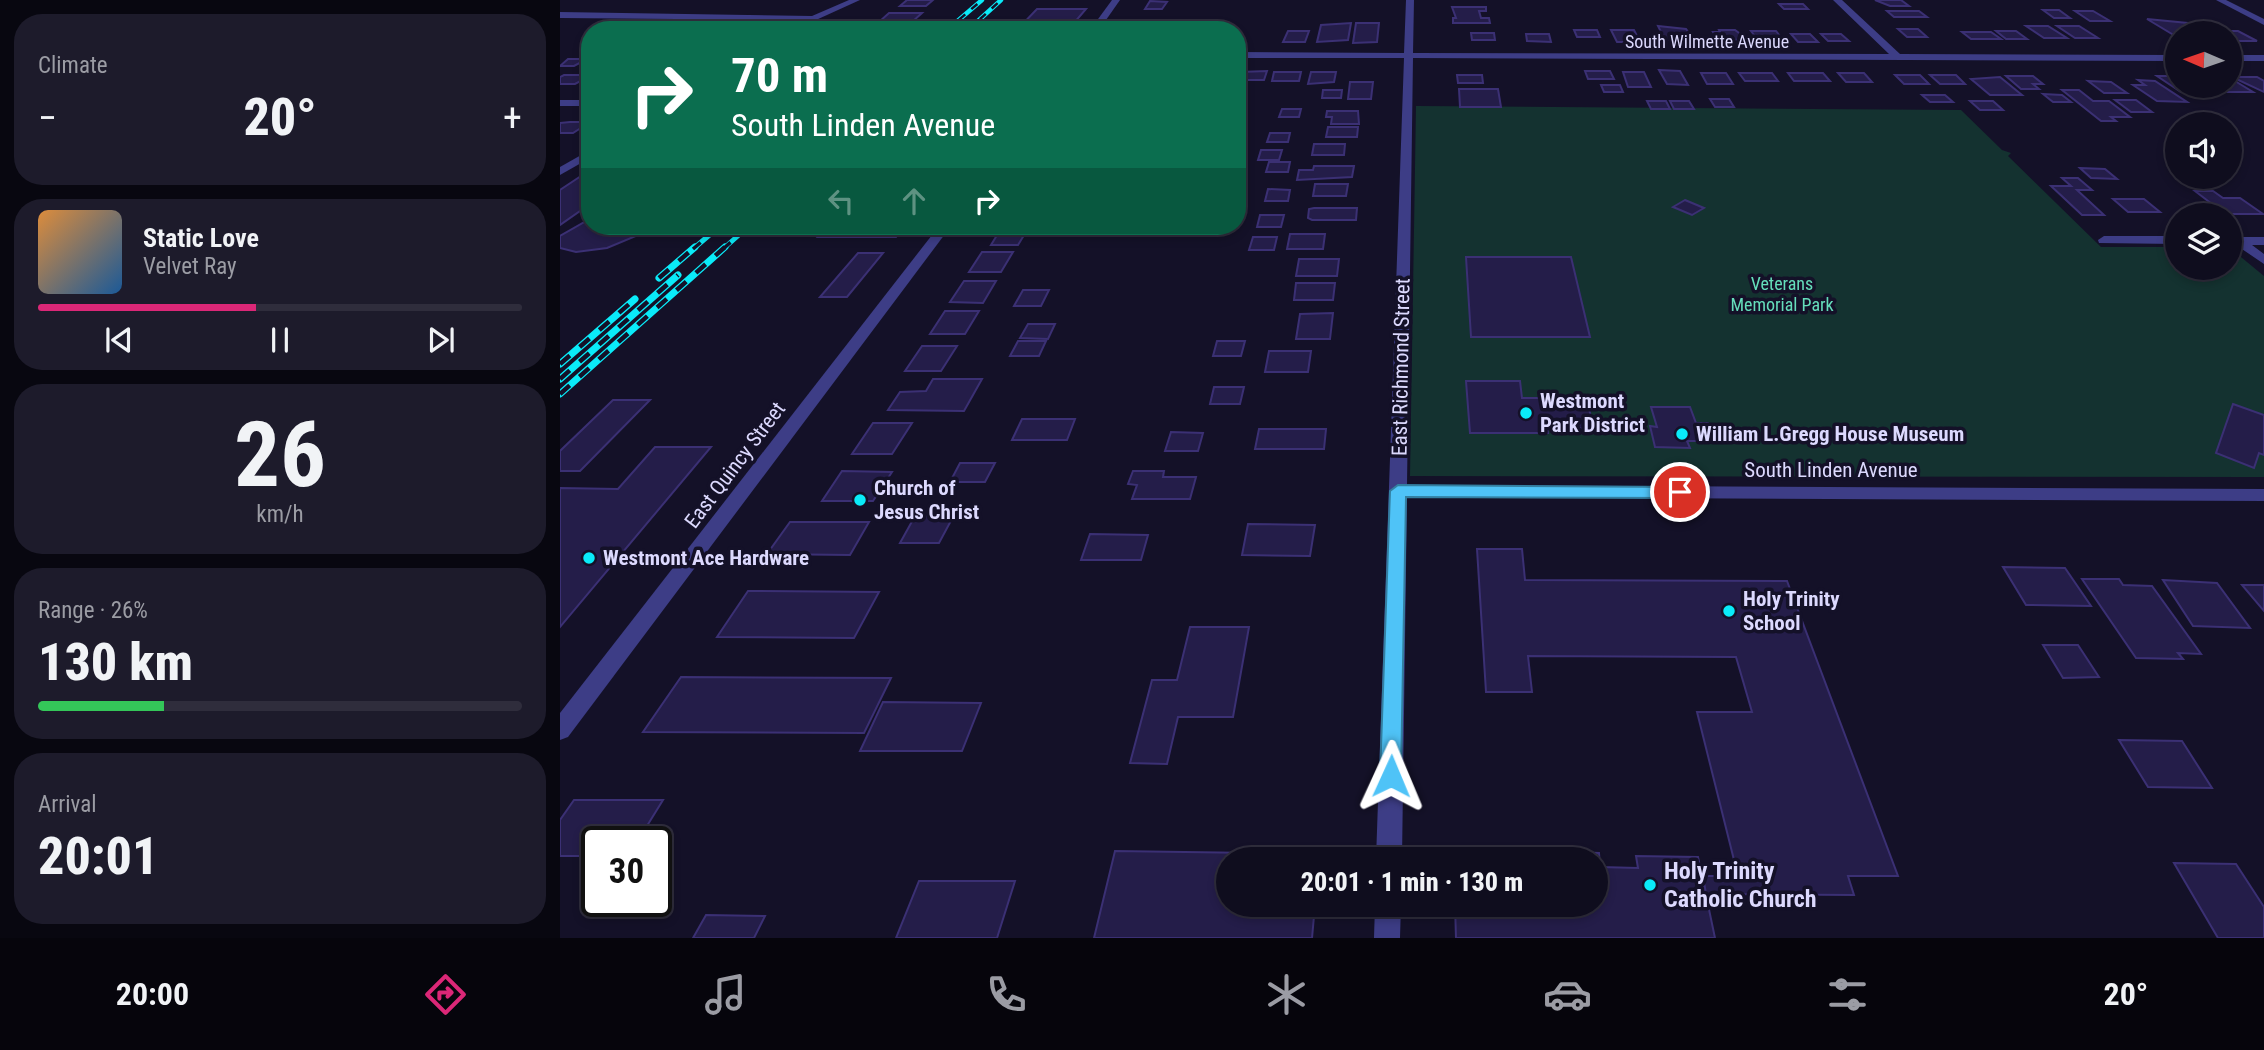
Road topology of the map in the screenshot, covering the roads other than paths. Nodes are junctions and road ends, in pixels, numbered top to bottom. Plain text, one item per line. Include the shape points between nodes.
1 (856, 0) edge
2 (1116, 0) edge
3 (1410, 0) edge
4 (1837, 0) edge
5 (2220, 0) edge
6 (560, 15) edge
7 (812, 18) junction
8 (806, 21) edge
9 (1101, 21) edge
10 (2264, 22) edge
11 (1246, 55) edge
12 (1408, 56) junction
13 (1897, 57) junction
14 (2165, 58) edge
15 (2242, 58) edge
16 (2264, 58) edge
17 (560, 103) edge
18 (581, 103) edge
19 (581, 159) edge
20 (560, 172) edge
21 (938, 235) edge
22 (2104, 240) dead end
23 (2165, 240) edge
24 (2242, 241) edge
25 (2264, 241) edge
26 (2242, 246) edge
27 (2264, 260) edge
28 (1398, 491) junction
29 (2264, 495) edge
30 (560, 730) edge
31 (1389, 847) edge
32 (1388, 917) edge
33 (1387, 938) edge

1 - 7 street
2 - 9 street
3 - 12 street, East Richmond Street
4 - 13 street
5 - 10 street
6 - 7 street
7 - 8 street
11 - 12 street, South Wilmette Avenue
12 - 13 street, South Wilmette Avenue
12 - 28 street, East Richmond Street
13 - 14 street, South Wilmette Avenue
15 - 16 street
17 - 18 street
19 - 20 street
21 - 30 street, East Quincy Street
22 - 23 street
24 - 25 street
26 - 27 street
28 - 29 street, South Linden Avenue
28 - 31 street, East Richmond Street
32 - 33 street

